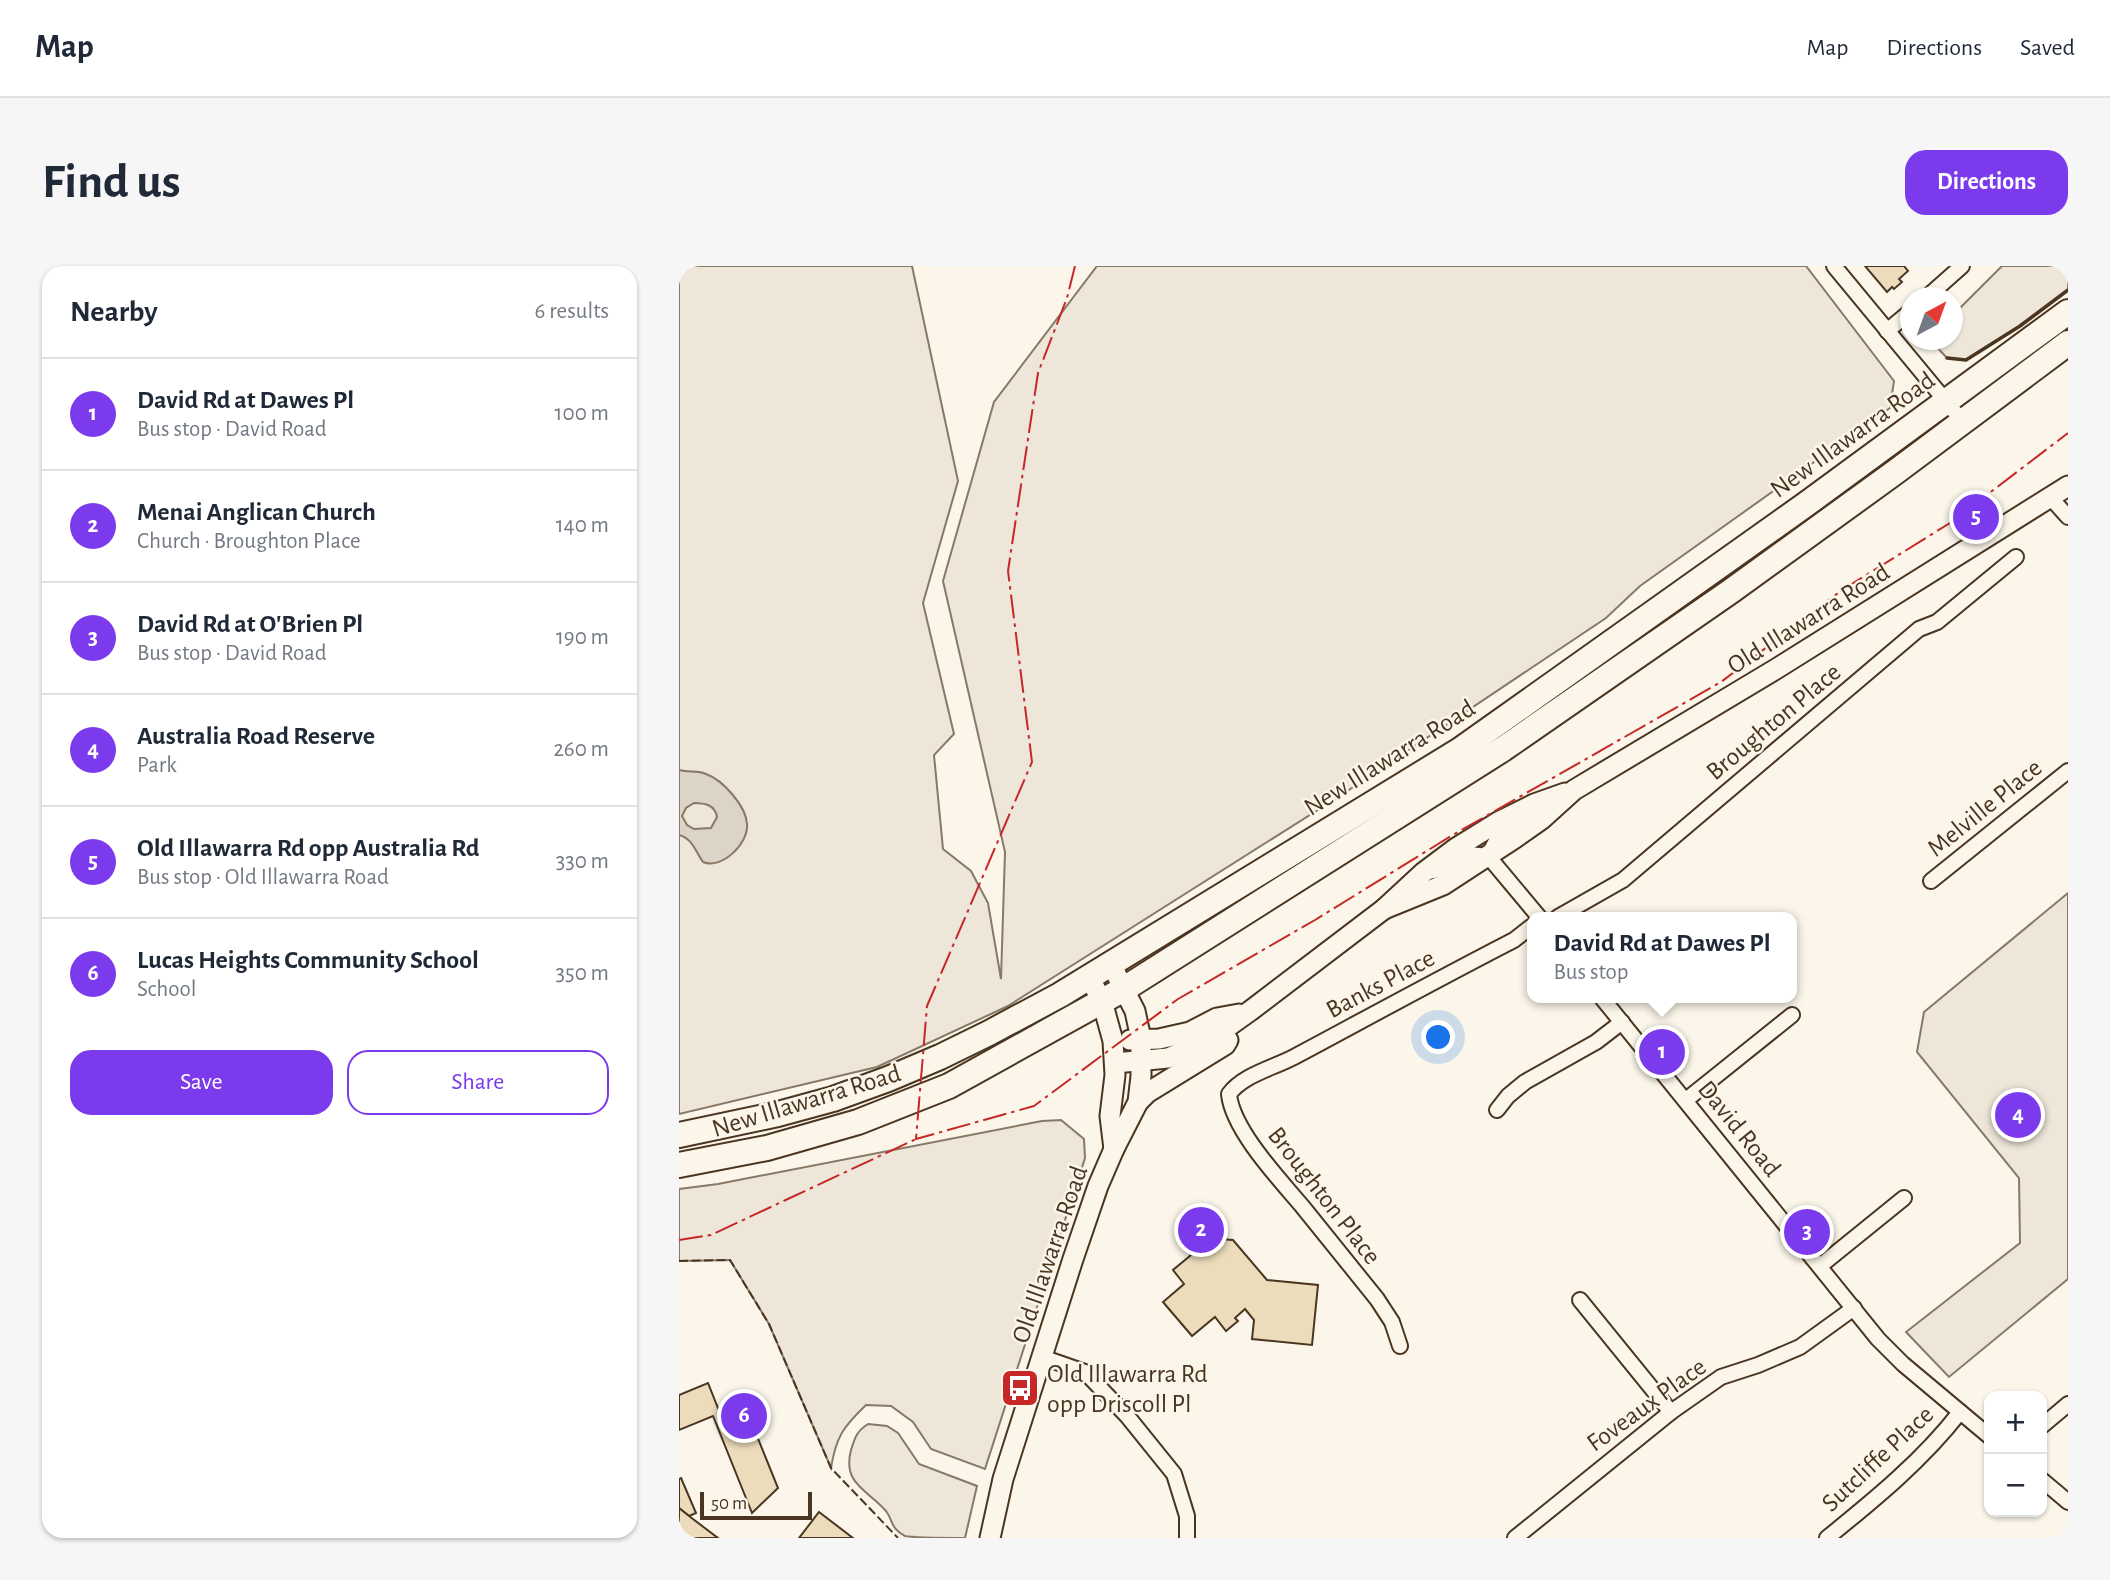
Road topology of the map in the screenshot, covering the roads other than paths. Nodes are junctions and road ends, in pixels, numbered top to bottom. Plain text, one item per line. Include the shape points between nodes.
1 (1834, 266) edge
2 (1962, 266) edge
3 (1938, 287) edge
4 (2068, 312) edge
5 (1900, 320) edge
6 (1887, 331) junction
7 (2068, 343) edge
8 (1946, 402) junction
9 (1963, 422) junction
10 (2068, 486) edge
11 (2050, 497) junction
12 (2068, 517) edge
13 (2016, 557) dead end
14 (2068, 771) edge
15 (1574, 790) junction
16 (1534, 804) junction
17 (1488, 856) junction
18 (1425, 873) junction
19 (1931, 881) dead end
20 (1384, 909) junction
21 (1535, 912) edge
22 (1567, 912) edge
23 (1527, 930) edge
24 (1111, 964) junction
25 (1089, 977) junction
26 (1113, 995) junction
27 (1606, 1003) edge
28 (1250, 1011) junction
29 (1792, 1015) dead end
30 (1622, 1022) junction
31 (1141, 1039) junction
32 (1113, 1041) junction
33 (1141, 1061) junction
34 (1115, 1063) junction
35 (1247, 1079) joint
36 (1686, 1100) junction
37 (1138, 1102) junction
38 (1497, 1110) dead end
39 (679, 1135) edge
40 (1114, 1149) junction
41 (679, 1166) edge
42 (1903, 1198) dead end
43 (1820, 1266) junction
44 (1580, 1300) dead end
45 (1854, 1308) junction
46 (1399, 1346) dead end
47 (1042, 1357) junction
48 (2068, 1404) edge
49 (1671, 1412) junction
50 (1960, 1412) junction
51 (2047, 1422) edge
52 (1984, 1432) edge
53 (2047, 1484) edge
54 (2068, 1502) edge
55 (1846, 1532) edge
56 (989, 1538) edge
57 (1187, 1538) edge
58 (1515, 1538) edge
59 (1827, 1538) edge

1 - 6 street
2 - 3 street
4 - 8 highway, New Illawarra Road
5 - 6 street
6 - 8 street
7 - 9 highway, New Illawarra Road
8 - 9 street
8 - 24 highway, New Illawarra Road via 1460,750
9 - 26 highway, New Illawarra Road via 1503,750
10 - 11 street, Old Illawarra Road
11 - 12 street
11 - 15 street, Old Illawarra Road
13 - 22 street, Broughton Place via 1937,622 1920,629 1623,880
14 - 19 street, Melville Place
15 - 16 street, Old Illawarra Road
15 - 17 street, Old Illawarra Road via 1542,819
16 - 17 street via 1496,838
16 - 18 street, Old Illawarra Road via 1456,848
17 - 18 street via 1469,854 1445,869
17 - 20 street, Old Illawarra Road via 1443,885
17 - 21 street
18 - 20 street, Old Illawarra Road
20 - 28 street, Old Illawarra Road
23 - 35 street, Banks Place
24 - 25 highway, New Illawarra Road
24 - 26 street, Old Illawarra Road
25 - 26 street, Old Illawarra Road
25 - 39 highway, New Illawarra Road via 989,1033 888,1079 778,1114
26 - 31 street, Old Illawarra Road via 1135,1011
26 - 32 street, Old Illawarra Road
26 - 41 highway, New Illawarra Road via 949,1086 858,1122 767,1149
27 - 30 street, David Road
28 - 31 street, Old Illawarra Road via 1217,1018 1190,1032
28 - 33 street, Old Illawarra Road via 1188,1051
28 - 37 street, Old Illawarra Road via 1225,1045
29 - 36 street
30 - 36 street, David Road
30 - 38 street via 1525,1082
31 - 32 street, Old Illawarra Road
31 - 33 street, Old Illawarra Road
32 - 34 street, Old Illawarra Road
33 - 34 street, Old Illawarra Road
33 - 37 street, Old Illawarra Road
34 - 40 street, Old Illawarra Road via 1110,1116
35 - 46 street, Broughton Place via 1229,1094 1241,1127 1377,1299 1392,1322
36 - 43 street, David Road
37 - 40 street, Old Illawarra Road
40 - 47 street, Old Illawarra Road
42 - 43 street
43 - 45 street, David Road
44 - 49 street
45 - 49 street, Foveaux Place via 1800,1347 1721,1377
45 - 50 street, David Road via 1903,1364
47 - 56 street, Old Illawarra Road
47 - 57 street via 1085,1372 1136,1426 1174,1474 1187,1516
48 - 51 street
49 - 58 street, Foveaux Place
50 - 52 street, David Road
50 - 55 street, Sutcliffe Place
53 - 54 street
55 - 59 street, Sutcliffe Place

